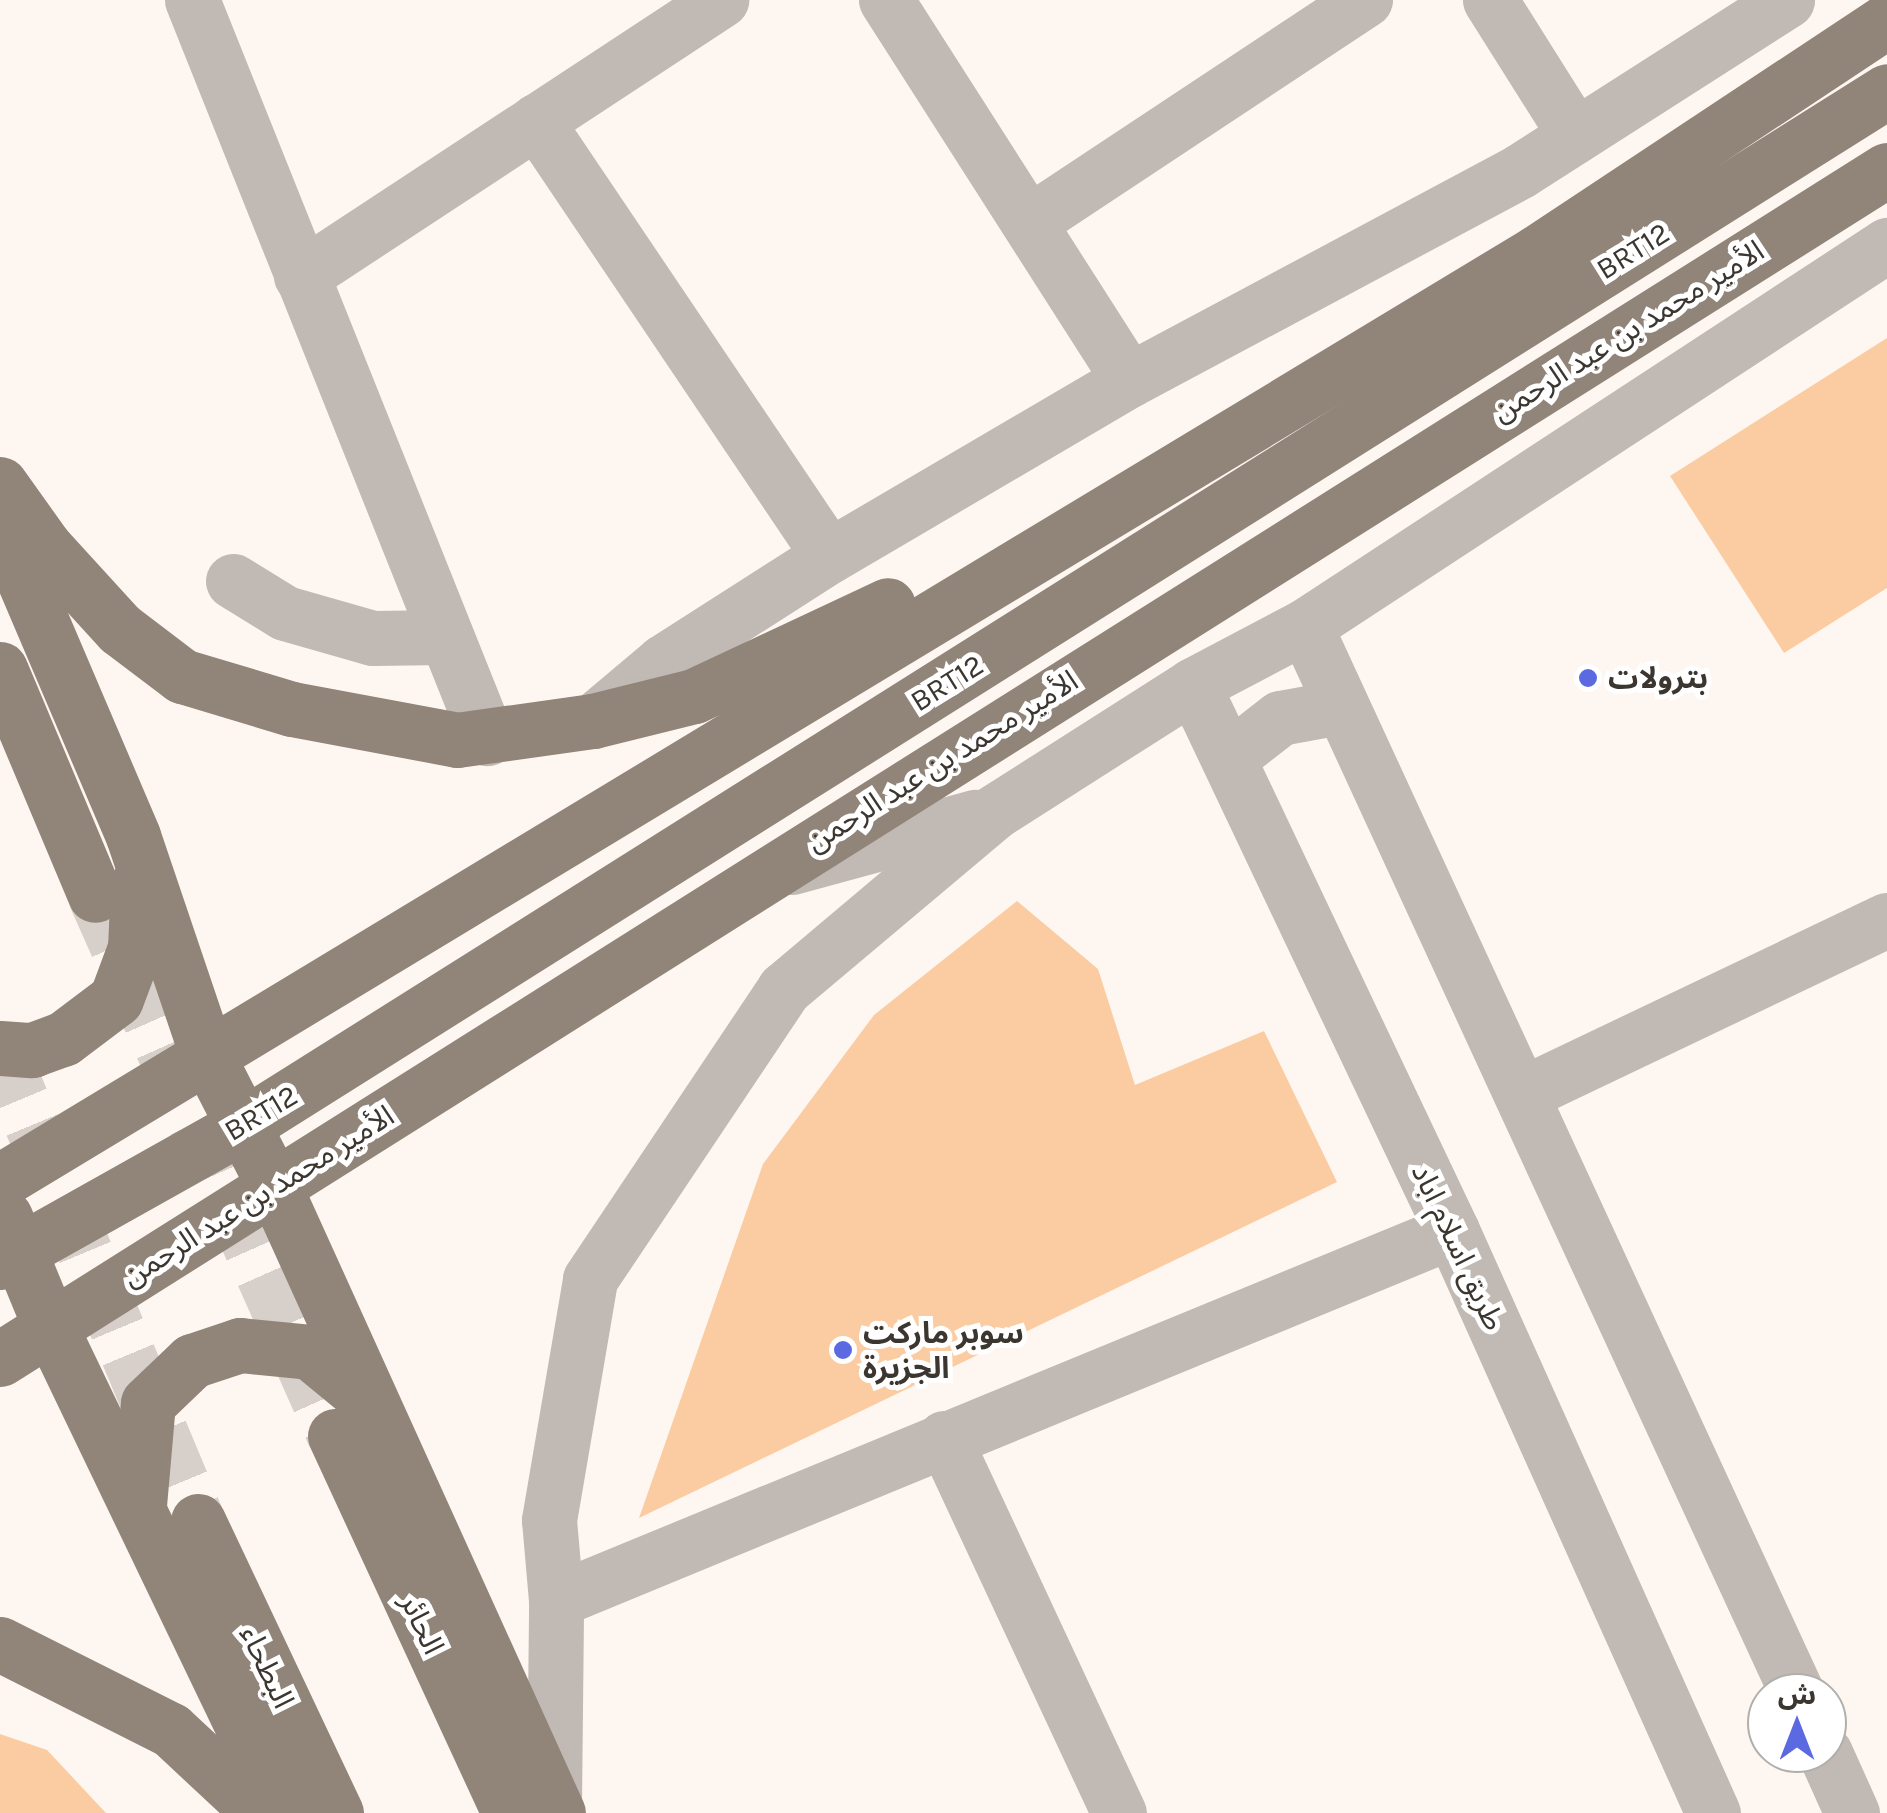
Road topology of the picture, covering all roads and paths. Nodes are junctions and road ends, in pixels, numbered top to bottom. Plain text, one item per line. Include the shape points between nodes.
1 (192, 0) edge
2 (721, 0) edge
3 (886, 0) edge
4 (1365, 0) edge
5 (1490, 0) edge
6 (1787, 0) edge
7 (1887, 22) edge
8 (1887, 91) edge
9 (536, 121) junction
10 (1575, 136) junction
11 (1887, 170) edge
12 (1029, 222) junction
13 (1887, 245) edge
14 (1536, 253) junction
15 (301, 276) junction
16 (1129, 380) junction
17 (0, 484) edge
18 (0, 524) edge
19 (830, 556) junction
20 (233, 581) dead end
21 (1305, 626) junction
22 (444, 637) junction
23 (0, 670) edge
24 (1193, 685) junction
25 (1340, 707) junction
26 (593, 721) junction
27 (487, 738) junction
28 (1230, 757) junction
29 (994, 812) junction
30 (133, 836) junction
31 (761, 876) junction
32 (95, 895) tunnel mouth
33 (1887, 920) edge
34 (0, 1048) edge
35 (208, 1057) junction
36 (1524, 1093) junction
37 (244, 1126) junction
38 (0, 1181) edge
39 (274, 1186) junction
40 (1452, 1232) junction
41 (6, 1239) edge
42 (50, 1326) junction
43 (0, 1359) edge
44 (356, 1422) junction
45 (944, 1438) junction
46 (139, 1512) junction
47 (198, 1521) tunnel mouth
48 (556, 1600) junction
49 (0, 1644) edge
50 (1788, 1673) edge
51 (1833, 1773) edge
52 (540, 1810) edge
53 (260, 1813) edge
54 (284, 1813) edge
55 (336, 1813) edge
56 (1119, 1813) edge
57 (1713, 1813) edge
58 (1852, 1813) edge

1 - 15 street
2 - 9 street
3 - 12 street
4 - 12 street
5 - 10 street
6 - 10 street
7 - 14 main road
8 - 37 main road, BRT12
9 - 15 street
9 - 19 street
10 - 16 street via 1358,262
11 - 31 main road, الأمير محمد بن عبد الرحمن
12 - 16 street
13 - 21 street
14 - 26 main road via 1185,425 932,582 811,646 694,696
14 - 35 main road
15 - 22 street
16 - 19 street
17 - 27 main road via 46,548 120,629 182,676 292,709 457,740
18 - 30 main road
19 - 26 street via 663,662
20 - 22 street via 285,613 374,638
21 - 24 street
21 - 25 street
22 - 27 street
23 - 32 main road
24 - 28 street, طريق اسلام اباد
24 - 29 street
25 - 28 street via 1280,718
25 - 36 street
26 - 27 main road
28 - 40 street, طريق اسلام اباد
29 - 31 street
29 - 48 street via 784,989 590,1278 549,1520
30 - 34 main road via 138,919 128,977 116,999 63,1040 32,1050
30 - 35 main road
31 - 39 main road, الأمير محمد بن عبد الرحمن
33 - 36 street
35 - 37 main road
35 - 38 main road
36 - 50 street
37 - 39 main road
37 - 41 main road, BRT12
39 - 42 main road, الأمير محمد بن عبد الرحمن
39 - 44 main road
40 - 45 street
40 - 57 street, طريق اسلام اباد
41 - 42 main road
42 - 43 main road, الأمير محمد بن عبد الرحمن
42 - 46 main road
44 - 46 main road via 310,1352 240,1346 192,1361 148,1403 138,1462
44 - 52 main road
45 - 48 street
45 - 56 street
46 - 54 main road
47 - 55 main road, البطحاء
48 - 52 street
49 - 53 main road via 171,1730
51 - 58 street

